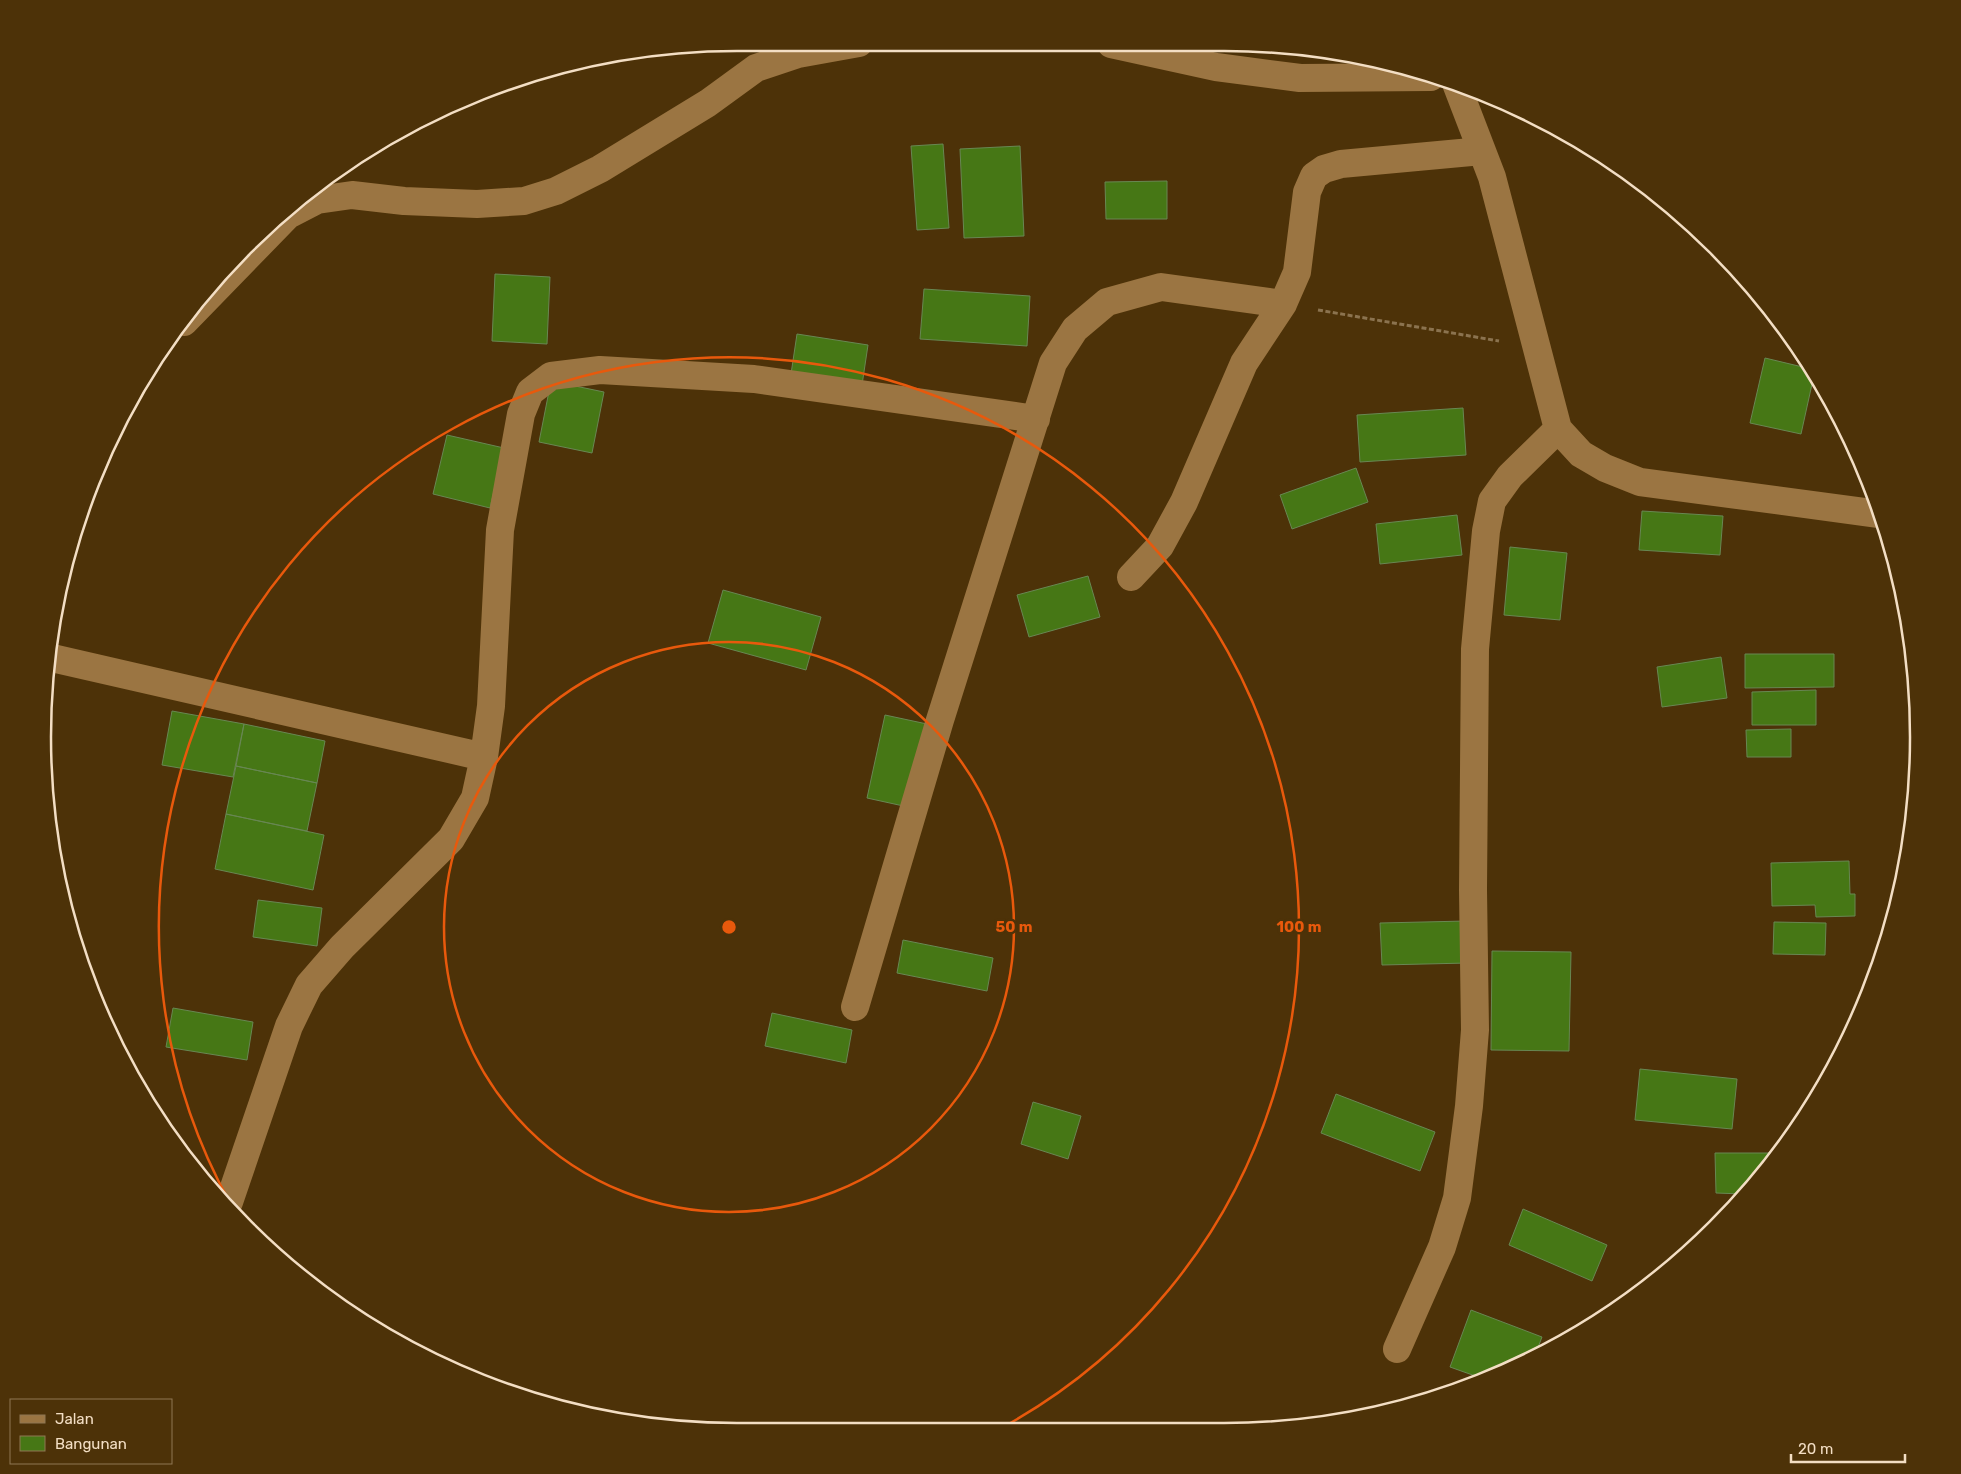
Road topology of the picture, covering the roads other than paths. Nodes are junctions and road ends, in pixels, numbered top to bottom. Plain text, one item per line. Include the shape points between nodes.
1 (814, 51) edge
2 (1142, 51) edge
3 (1406, 76) edge
4 (1460, 94) edge
5 (1482, 151) junction
6 (301, 208) edge
7 (1283, 304) junction
8 (1036, 419) junction
9 (1558, 429) junction
10 (1872, 513) edge
11 (1131, 577) dead end
12 (56, 659) edge
13 (484, 757) junction
14 (855, 1006) dead end
15 (230, 1199) edge
16 (1397, 1349) dead end

1 - 6 street via 756,68 708,103 600,168 556,191 524,201 477,204 352,195 317,200
2 - 3 street via 1216,67 1300,78
4 - 5 street
5 - 7 street via 1324,168 1314,176 1307,192 1297,272
5 - 9 street via 1492,177
7 - 8 street via 1161,287 1107,302 1075,329 1053,363
7 - 11 street via 1244,363 1184,502 1160,546
8 - 13 street via 754,380 600,370 551,376 530,392 521,414 500,530 491,706
8 - 14 street via 940,720
9 - 10 street via 1581,454 1640,482
9 - 16 street via 1510,476 1492,500 1486,531 1474,649 1475,1030 1469,1106 1457,1198 1442,1248
12 - 13 street
13 - 15 street via 475,798 451,839 342,947 309,985 289,1026

